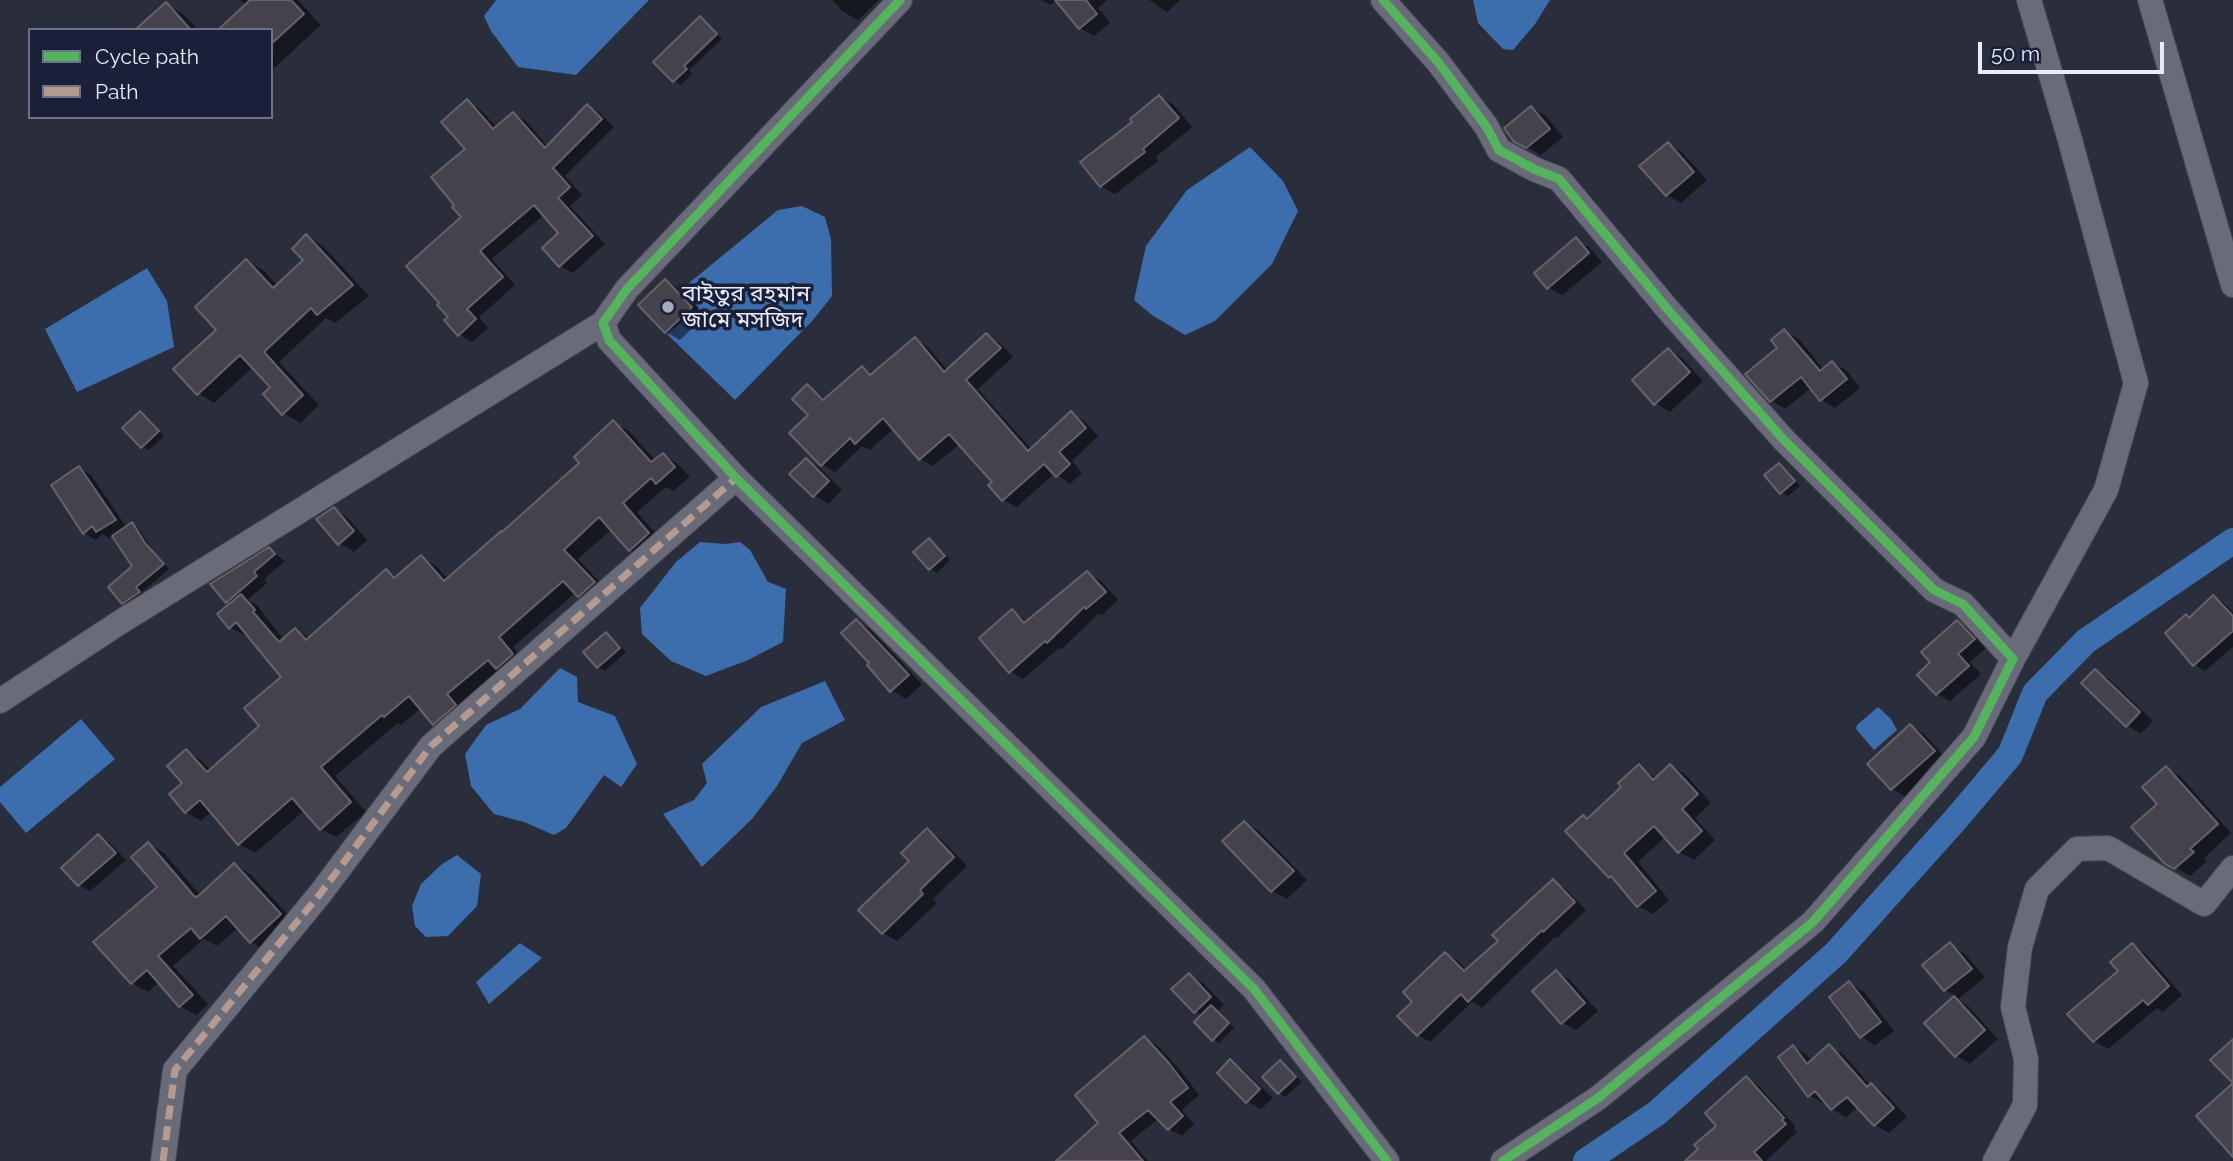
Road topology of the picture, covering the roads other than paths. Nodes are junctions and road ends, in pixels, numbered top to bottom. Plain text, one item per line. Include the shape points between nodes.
1 (900, 0) edge
2 (1383, 0) edge
3 (2029, 0) edge
4 (2150, 0) edge
5 (2233, 285) edge
6 (603, 323) junction
7 (736, 478) junction
8 (2013, 659) junction
9 (0, 701) edge
10 (2233, 868) edge
11 (163, 1161) edge
12 (1387, 1161) edge
13 (1503, 1161) edge
14 (1995, 1161) edge

1 - 6 street via 627,289
2 - 8 street via 1438,62 1499,150 1559,179 1784,440 1934,590 1963,604
3 - 8 street via 2136,383 2106,490
4 - 5 street
6 - 7 street via 609,340
6 - 9 street
7 - 11 street via 430,746 320,894 174,1070
7 - 12 street via 1254,989
8 - 13 street via 1974,737 1813,922 1598,1098
10 - 14 street via 2204,904 2108,848 2077,849 2037,889 2020,947 2013,1007 2026,1059 2025,1105

